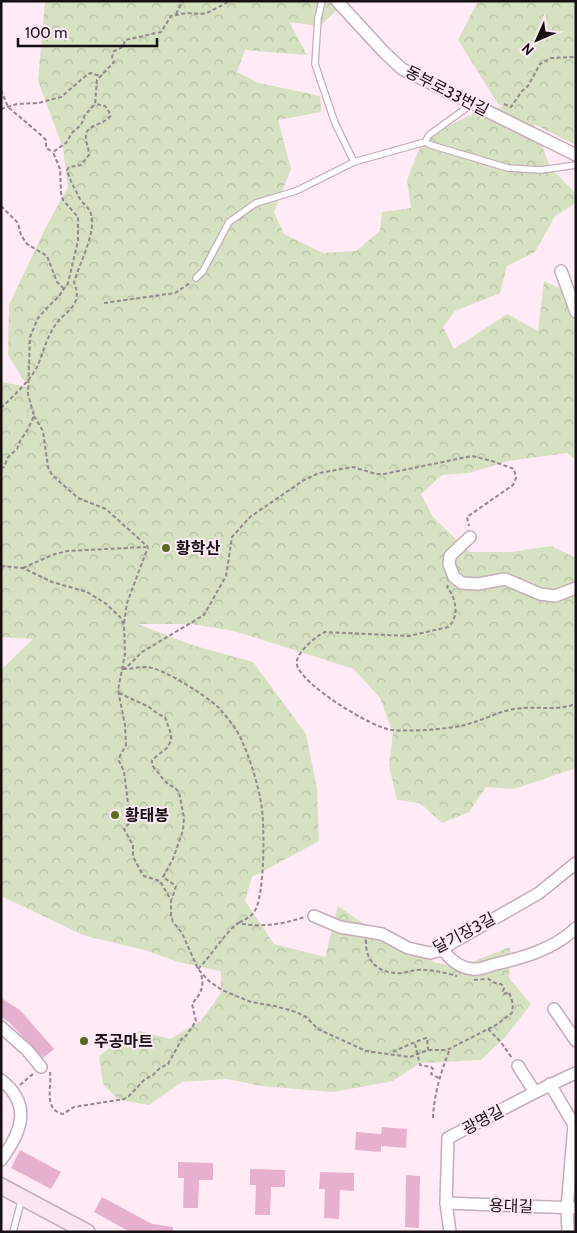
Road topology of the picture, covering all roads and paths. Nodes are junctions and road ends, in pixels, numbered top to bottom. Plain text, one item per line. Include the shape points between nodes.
1 (183, 1) edge
2 (230, 1) edge
3 (322, 1) edge
4 (337, 1) edge
5 (176, 14) junction
6 (576, 57) edge
7 (100, 76) junction
8 (1, 90) edge
9 (95, 104) junction
10 (472, 104) junction
11 (504, 104) dead end
12 (8, 108) junction
13 (1, 109) edge
14 (425, 142) junction
15 (53, 152) junction
16 (576, 156) edge
17 (354, 162) junction
18 (576, 165) edge
19 (1, 206) edge
20 (561, 271) dead end
21 (196, 278) joint
22 (64, 289) junction
23 (104, 303) dead end
24 (576, 312) edge
25 (29, 379) junction
26 (1, 408) edge
27 (34, 416) junction
28 (1, 469) edge
29 (470, 537) joint
30 (148, 547) junction
31 (1, 566) edge
32 (22, 568) junction
33 (454, 577) junction
34 (576, 588) edge
35 (124, 625) junction
36 (122, 669) junction
37 (119, 693) junction
38 (576, 704) edge
39 (128, 813) junction
40 (123, 814) dead end
41 (576, 863) edge
42 (171, 900) junction
43 (314, 916) joint
44 (238, 923) junction
45 (576, 928) edge
46 (367, 932) junction
47 (442, 948) junction
48 (198, 969) junction
49 (201, 974) junction
50 (492, 975) dead end
51 (461, 977) dead end
52 (487, 978) junction
53 (469, 979) dead end
54 (554, 1008) dead end
55 (1, 1027) edge
56 (488, 1029) junction
57 (576, 1041) edge
58 (414, 1044) junction
59 (450, 1048) junction
60 (428, 1050) junction
61 (391, 1053) junction
62 (418, 1055) junction
63 (518, 1066) joint
64 (41, 1067) junction
65 (576, 1073) edge
66 (439, 1078) junction
67 (1, 1080) edge
68 (550, 1084) junction
69 (12, 1091) junction
70 (534, 1091) junction
71 (433, 1118) dead end
72 (1, 1160) edge
73 (1, 1186) edge
74 (22, 1197) junction
75 (446, 1203) junction
76 (572, 1208) edge
77 (13, 1232) edge
78 (87, 1232) edge
79 (450, 1232) edge
80 (568, 1232) edge

1 - 5 path
2 - 5 path via 207,13
3 - 17 lane via 315,64 335,123
4 - 10 street, 동부로33번길 via 402,68
5 - 7 path via 168,19 161,32 125,40 123,47 112,54 114,62
6 - 11 path via 551,58 540,64 511,107
7 - 9 path
7 - 12 path via 88,74 56,100
8 - 12 path
9 - 15 path via 66,143
9 - 25 path via 105,106 111,115 105,122 88,129 89,155 80,165 67,170 72,187 92,216 90,236 74,282 77,290 75,301 53,328
10 - 14 lane via 429,135
10 - 16 street, 동부로33번길
12 - 13 path
12 - 15 path via 41,135 46,140 46,148
14 - 17 lane
14 - 18 lane via 508,168 541,170
15 - 22 path via 60,168 63,200 78,217 79,223 77,248
17 - 21 lane via 296,191 256,204 229,222
19 - 22 path via 18,224 27,244 47,256 57,282
20 - 24 street
21 - 23 path via 175,293
22 - 25 path via 32,330 28,351
25 - 26 path
25 - 27 path via 28,394
27 - 28 path via 17,449
27 - 30 path via 43,431 52,475 78,498 106,509
29 - 33 street via 450,556
29 - 36 path via 467,517 513,485 516,478 514,469 472,456 384,474 353,467 313,475 236,530 230,542 226,576 204,615 142,652
30 - 32 path via 66,551
30 - 35 path via 127,603
31 - 32 path
32 - 35 path via 52,582 88,592 105,603
33 - 34 street via 462,583 478,584 505,579 540,594 555,596
33 - 38 path via 447,588 455,605 453,622 448,627 409,636 325,632 299,655 296,662 298,670 339,705 392,730 460,726 514,709 560,709
35 - 36 path
36 - 37 path
36 - 44 path via 147,667 188,685 218,708 242,740 262,805 263,858 259,901 254,912
37 - 39 path via 126,744 119,761 124,771
37 - 42 path via 166,718 171,734 168,747 152,760 152,765 163,779 179,792 182,802 183,830 163,877 176,886
39 - 40 path
39 - 42 path via 130,822 124,829 134,845 135,861 144,876 160,881
41 - 47 street, 달기장3길 via 538,893
42 - 48 path via 171,915
43 - 44 path via 278,925
43 - 46 street, 달기장3길 via 340,927
44 - 48 path
45 - 47 street via 537,953 475,970 464,968
46 - 47 street, 달기장3길 via 382,934 408,948 430,953
46 - 51 path via 367,956 376,966 396,973 422,969
48 - 49 path
49 - 61 path via 222,990 251,1002 296,1012 318,1029 366,1051
49 - 64 path via 204,983 192,1004 196,1021 168,1064 124,1099 74,1107 64,1114 59,1113 49,1098 50,1072
50 - 52 path
52 - 53 path
52 - 56 path via 502,984 504,994 509,992 513,1008 508,1018
54 - 57 street
55 - 64 street
56 - 59 path
56 - 63 path
58 - 60 path via 427,1038
58 - 61 path
58 - 62 path
59 - 60 path
59 - 66 path
60 - 62 path
61 - 62 path via 410,1057
62 - 66 path via 420,1065 431,1067 431,1074
63 - 70 street
64 - 69 path
65 - 68 street, 광명길
66 - 71 path
67 - 69 street
68 - 70 street, 광명길
68 - 76 street via 574,1125
69 - 72 street via 22,1114 14,1142
70 - 75 street, 광명길 via 448,1138
73 - 74 main road
74 - 77 lane
74 - 78 main road
75 - 76 street, 용대길
75 - 79 street, 광명길
76 - 80 street

